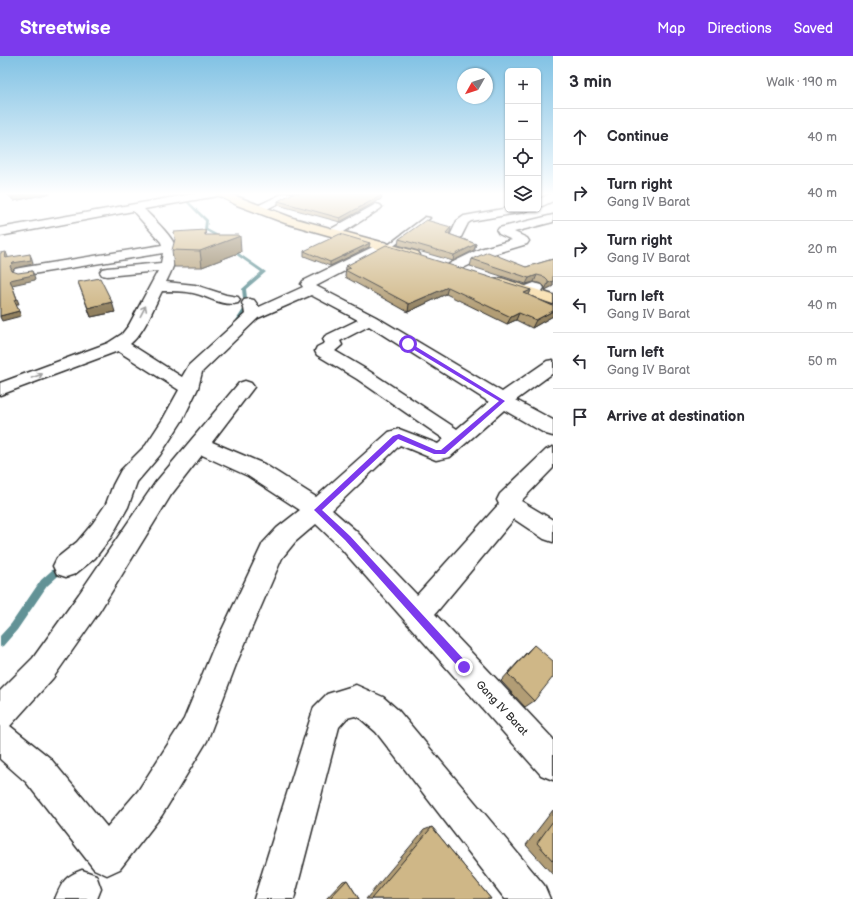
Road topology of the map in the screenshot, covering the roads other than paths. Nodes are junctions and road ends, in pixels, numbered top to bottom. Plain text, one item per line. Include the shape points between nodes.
1 (159, 232) edge
2 (336, 232) edge
3 (406, 232) edge
4 (458, 232) edge
5 (506, 232) edge
6 (455, 238) edge
7 (386, 246) junction
8 (170, 248) junction
9 (425, 258) edge
10 (440, 263) edge
11 (167, 266) junction
12 (454, 268) junction
13 (20, 272) edge
14 (469, 272) edge
15 (96, 274) dead end
16 (490, 279) edge
17 (158, 286) junction
18 (311, 289) junction
19 (553, 300) edge
20 (245, 306) junction
21 (370, 320) junction
22 (119, 344) junction
23 (553, 365) edge
24 (185, 387) junction
25 (245, 387) dead end
26 (0, 389) edge
27 (502, 401) junction
28 (553, 429) edge
29 (458, 439) junction
30 (199, 445) junction
31 (553, 454) edge
32 (511, 506) junction
33 (317, 510) junction
34 (553, 532) edge
35 (66, 566) dead end
36 (417, 615) junction
37 (0, 714) edge
38 (0, 738) edge
39 (553, 763) edge
40 (274, 899) edge
41 (530, 899) edge

1 - 8 street
2 - 7 main road
3 - 7 lane
4 - 6 street
5 - 12 street via 523,241 485,252
7 - 9 main road
7 - 18 street via 308,284
8 - 11 street
8 - 13 street
10 - 12 main road
11 - 15 street
11 - 17 street
12 - 14 main road
16 - 19 main road via 532,289
17 - 20 street via 194,289
22 -> 17 street via 136,326
18 - 20 street
18 - 21 street
20 - 24 street via 246,322 195,369
21 - 27 street
21 - 29 street via 331,340 334,345 323,351
22 - 24 street
26 -> 22 street
23 - 27 street
24 - 35 street via 172,421 153,450 129,476 116,508 102,530 86,550
25 - 30 street
27 - 28 street
27 - 29 street
29 - 33 street via 440,453 403,438 396,438
30 - 33 street, Gang IV Barat via 256,470
30 - 37 street via 163,489 43,668
31 - 32 street via 508,500
32 - 34 street
32 - 36 street
33 - 36 street, Gang IV Barat via 347,538
33 - 38 street via 272,551 223,659 196,730 150,803 107,856 38,770
36 - 39 street, Gang IV Barat
40 - 41 street via 325,718 338,705 356,700 372,708 387,721

